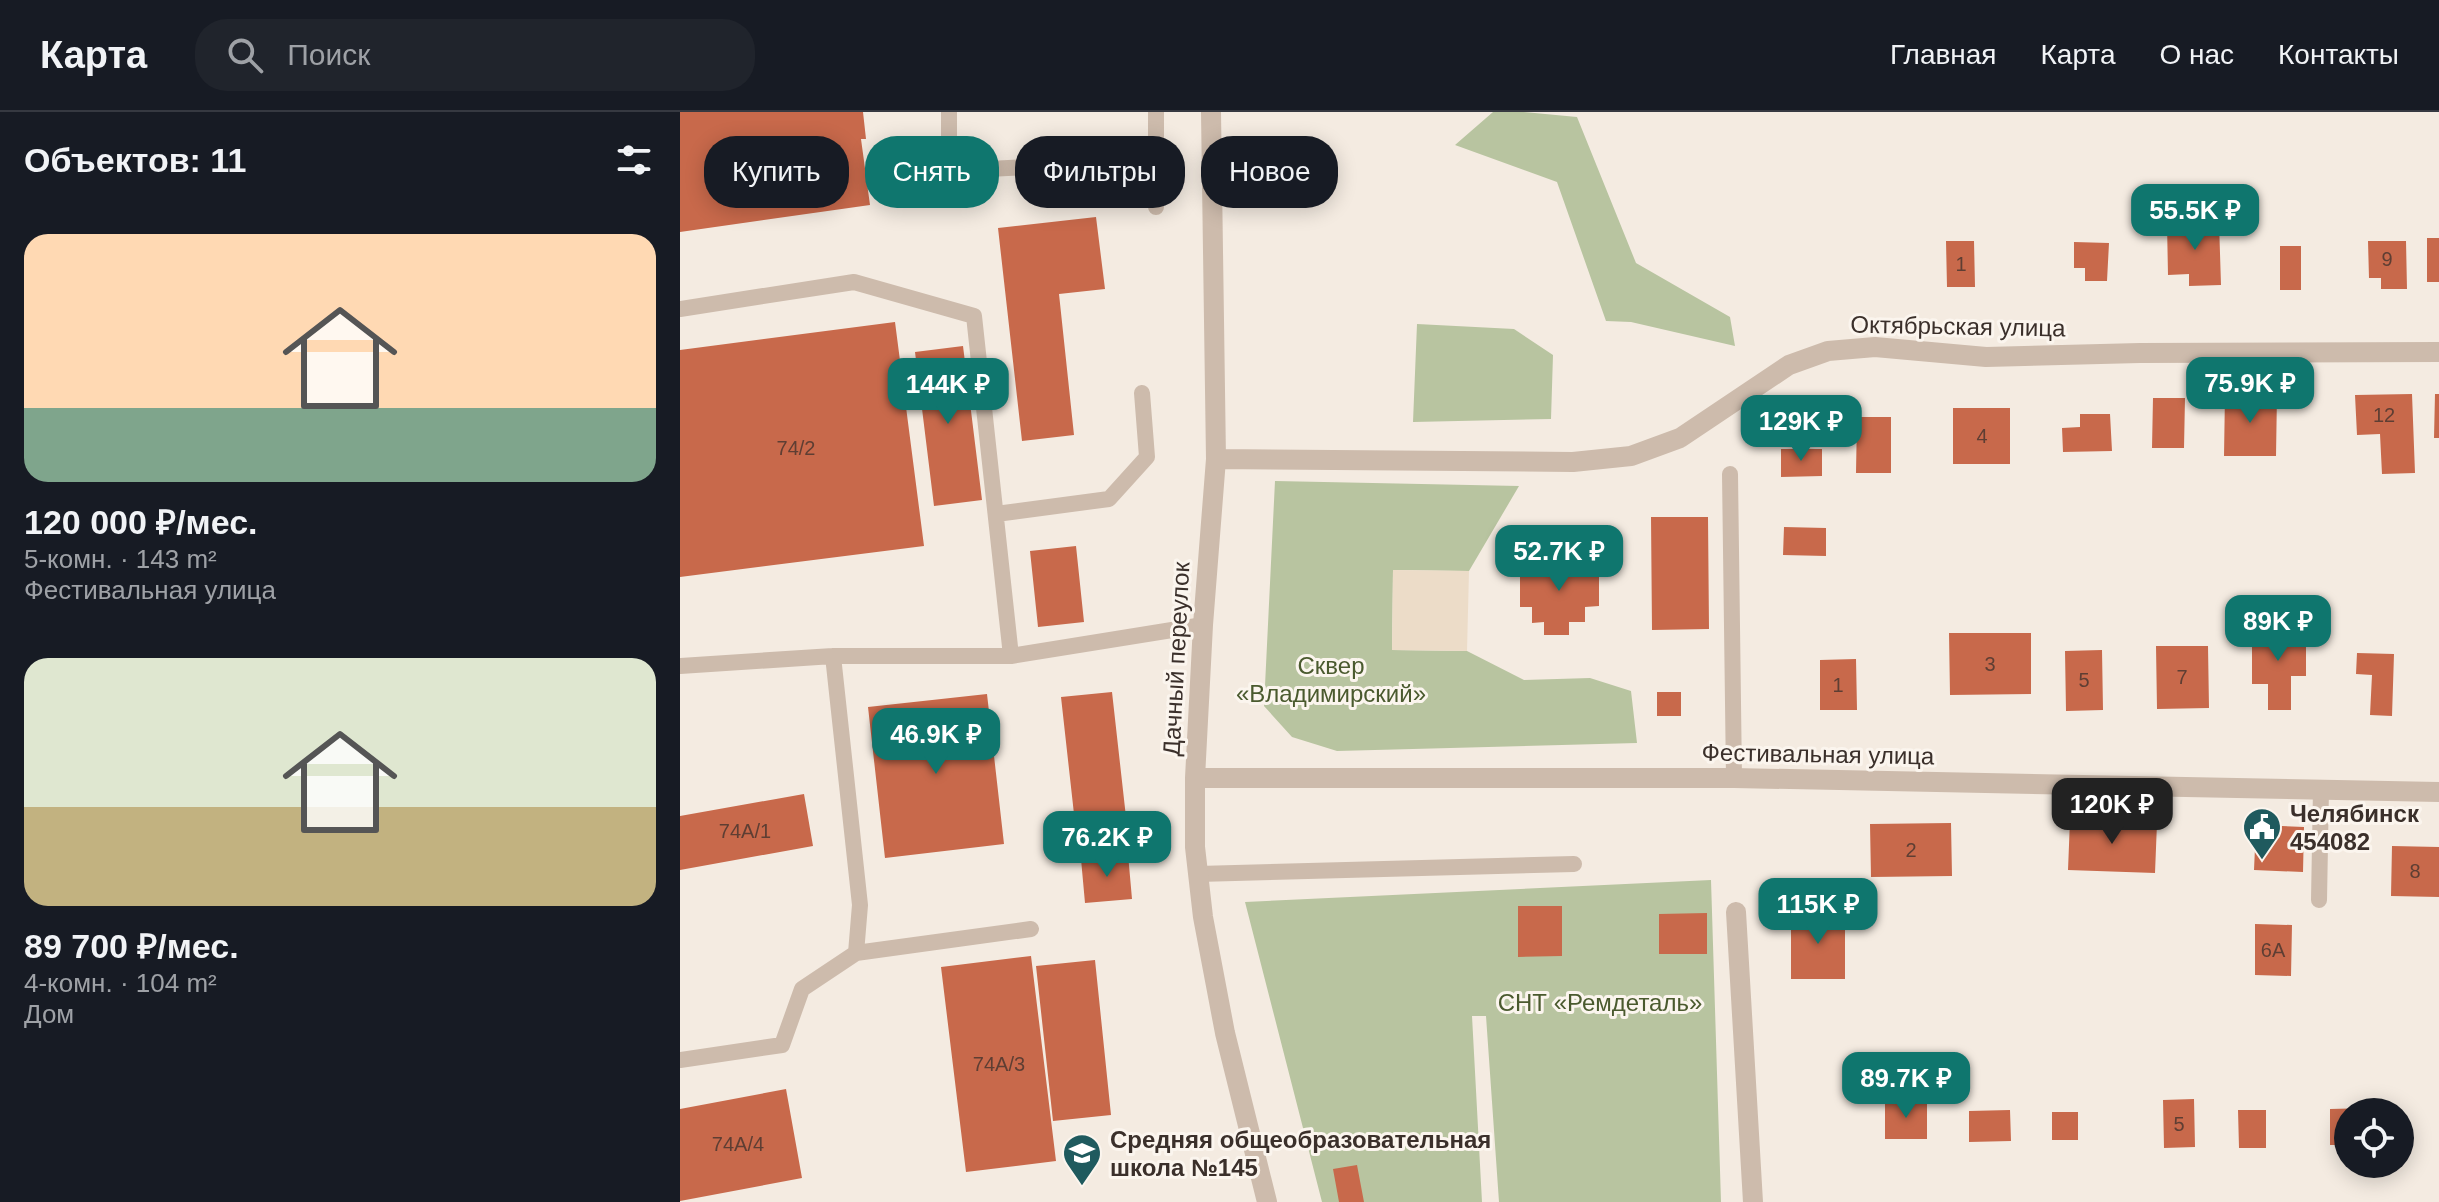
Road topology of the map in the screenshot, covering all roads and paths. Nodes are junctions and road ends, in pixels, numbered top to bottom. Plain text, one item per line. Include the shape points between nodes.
1 (949, 112) edge
2 (1156, 112) edge
3 (1211, 112) edge
4 (1156, 136) edge
5 (1015, 168) edge
6 (680, 309) edge
7 (2439, 352) edge
8 (1142, 393) dead end
9 (1216, 459) junction
10 (1730, 474) dead end
11 (996, 514) junction
12 (1203, 625) junction
13 (833, 656) junction
14 (1011, 656) junction
15 (680, 666) edge
16 (1195, 778) junction
17 (1734, 778) junction
18 (2321, 789) junction
19 (2439, 792) edge
20 (1574, 864) dead end
21 (1198, 874) junction
22 (2319, 900) dead end
23 (1736, 912) dead end
24 (1031, 929) dead end
25 (856, 953) junction
26 (680, 1060) edge
27 (1267, 1202) edge
28 (1753, 1202) edge

1 - 5 lane via 949,171
2 - 4 lane
3 - 9 street, Дачный переулок
6 - 11 lane via 854,282 974,316
7 - 9 street, Октябрьская улица via 1986,357 1875,347 1828,351 1789,365 1680,438 1631,456 1573,462
8 - 11 lane via 1147,457 1109,499
9 - 12 street, Дачный переулок
10 - 17 lane
11 - 14 lane
12 - 14 lane
12 - 16 street, Дачный переулок
13 - 14 lane
13 - 15 lane
13 - 25 lane via 860,905
16 - 17 street, Фестивальная улица
16 - 21 street, Дачный переулок
17 - 18 street, Фестивальная улица
18 - 19 street, Фестивальная улица
18 - 22 lane
20 - 21 lane
21 - 27 street, Дачный переулок via 1225,1033
23 - 28 street
24 - 25 lane
25 - 26 lane via 802,989 782,1045

